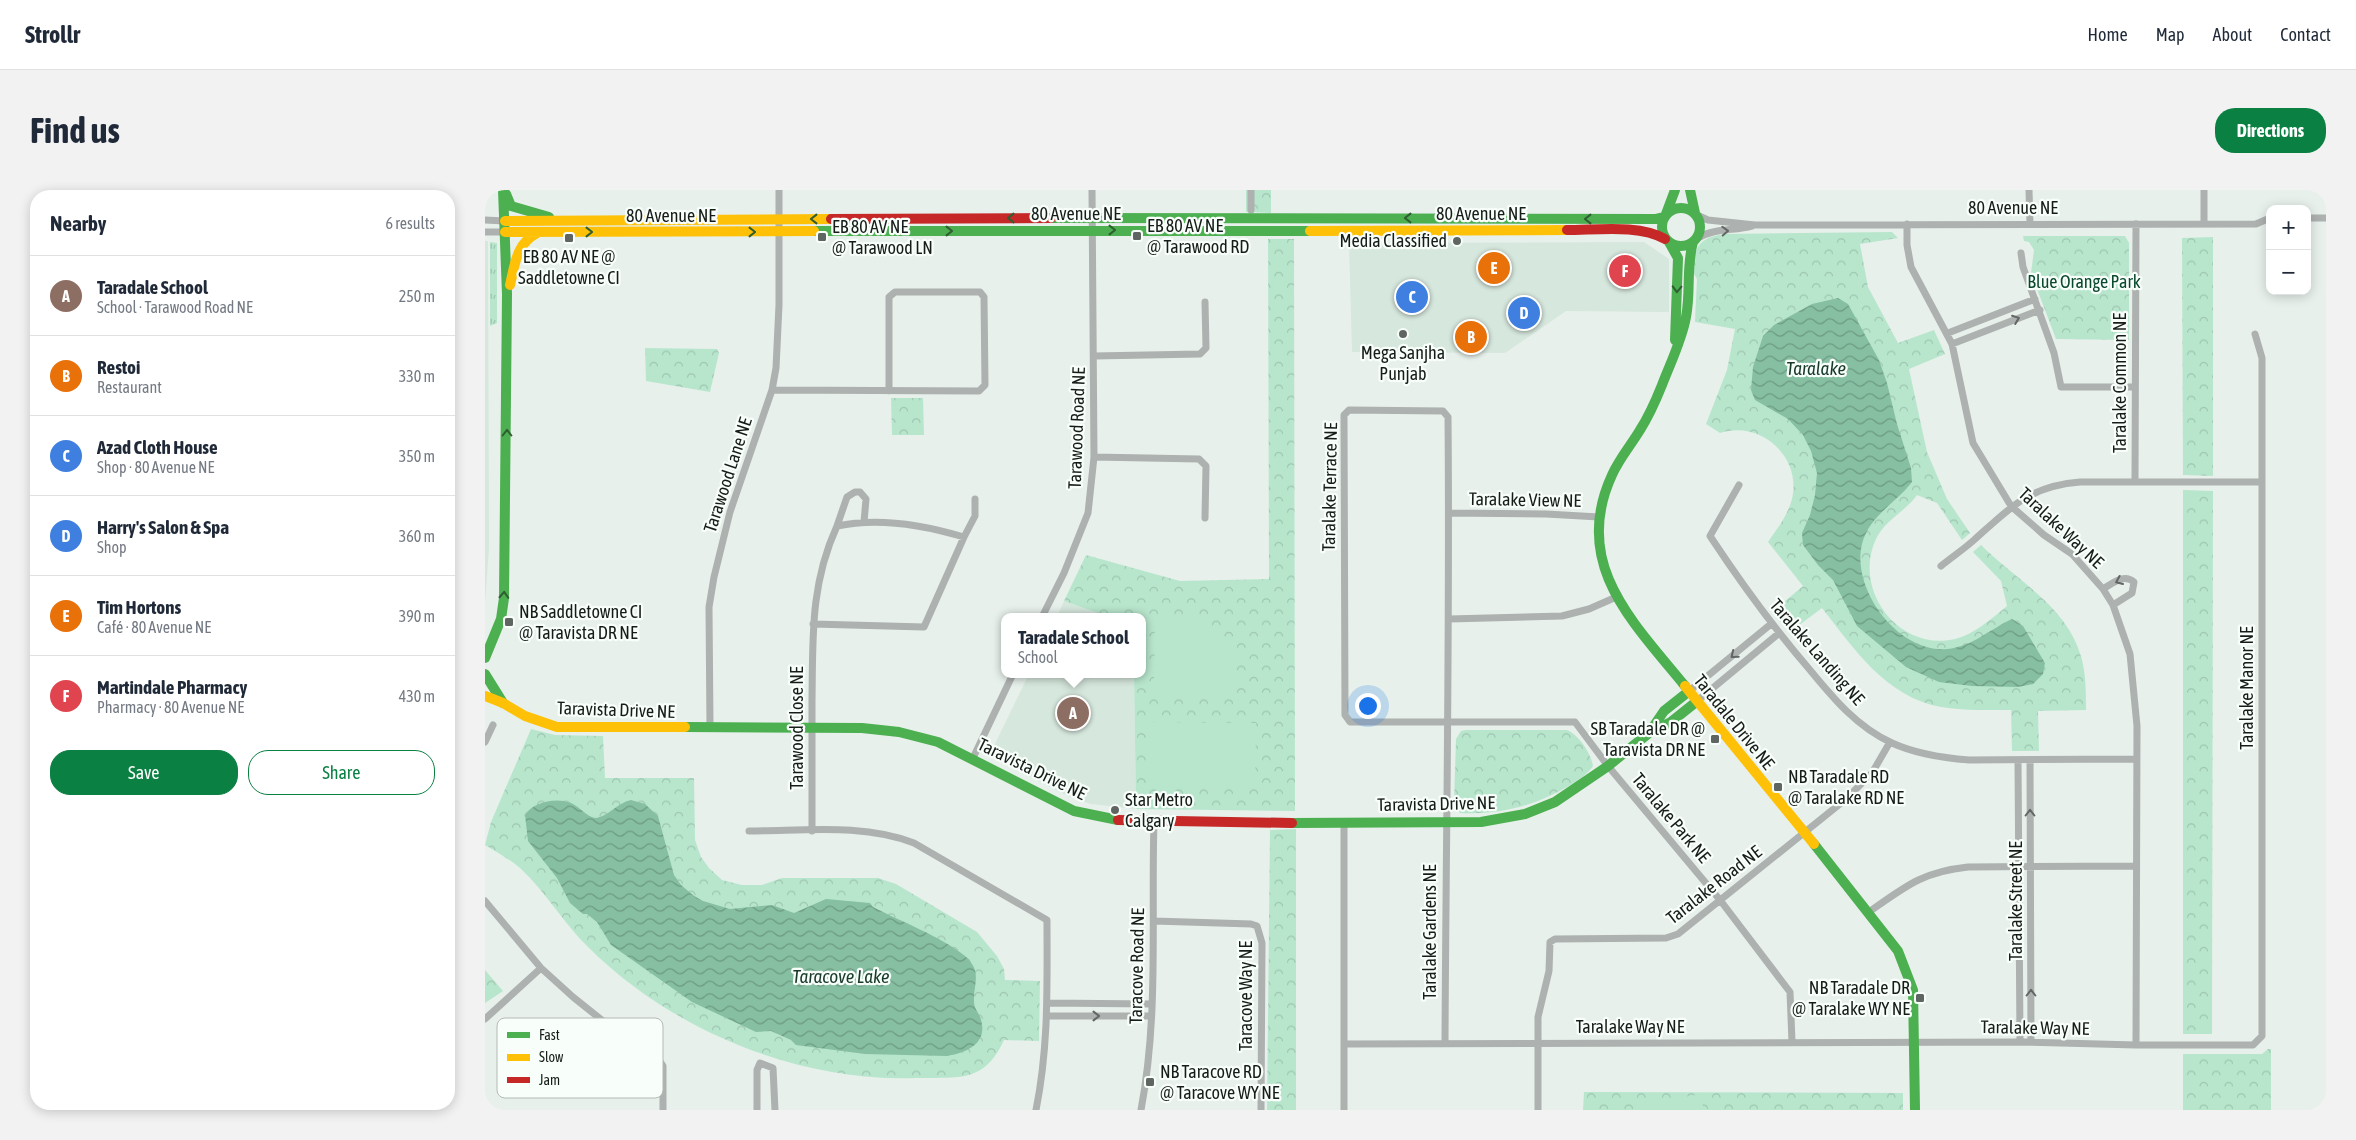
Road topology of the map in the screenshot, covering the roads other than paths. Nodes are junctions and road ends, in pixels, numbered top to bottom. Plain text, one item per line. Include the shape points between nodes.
1 (503, 190) edge
2 (779, 190) edge
3 (1092, 190) edge
4 (1251, 190) edge
5 (1675, 190) edge
6 (1690, 190) edge
7 (2029, 190) edge
8 (2204, 190) edge
9 (1251, 210) dead end
10 (1696, 214) junction
11 (1665, 215) junction
12 (1092, 218) junction
13 (2311, 218) edge
14 (2326, 218) edge
15 (780, 219) junction
16 (485, 220) edge
17 (567, 220) junction
18 (2266, 220) edge
19 (505, 221) junction
20 (1907, 224) junction
21 (2030, 224) junction
22 (2136, 224) junction
23 (2204, 224) junction
24 (1755, 225) junction
25 (1092, 230) junction
26 (485, 232) edge
27 (505, 232) junction
28 (541, 232) junction
29 (780, 232) junction
30 (1667, 240) junction
31 (1695, 241) junction
32 (2021, 253) dead end
33 (507, 294) junction
34 (2035, 299) junction
35 (1205, 302) dead end
36 (2040, 310) junction
37 (1948, 333) junction
38 (2255, 334) dead end
39 (1952, 344) junction
40 (1675, 346) junction
41 (1095, 356) junction
42 (2135, 387) junction
43 (772, 390) junction
44 (889, 391) junction
45 (1095, 457) junction
46 (2135, 482) junction
47 (2262, 482) junction
48 (1739, 485) dead end
49 (975, 499) dead end
50 (2011, 506) junction
51 (1449, 513) junction
52 (1599, 517) junction
53 (1205, 518) dead end
54 (864, 522) junction
55 (837, 526) junction
56 (964, 537) junction
57 (1941, 566) dead end
58 (2103, 589) junction
59 (1614, 598) junction
60 (2113, 605) junction
61 (1044, 613) edge
62 (1449, 619) junction
63 (813, 624) junction
64 (1771, 624) junction
65 (1779, 634) junction
66 (485, 658) edge
67 (485, 674) edge
68 (1011, 678) edge
69 (1688, 692) junction
70 (485, 696) edge
71 (1696, 702) junction
72 (503, 703) junction
73 (1449, 723) junction
74 (493, 725) dead end
75 (710, 728) junction
76 (812, 728) junction
77 (1649, 733) junction
78 (485, 742) edge
79 (1890, 742) junction
80 (973, 758) junction
81 (2137, 759) junction
82 (2019, 760) junction
83 (2030, 760) junction
84 (1608, 766) junction
85 (1446, 821) junction
86 (1154, 822) junction
87 (1344, 822) junction
88 (749, 831) dead end
89 (812, 831) junction
90 (1805, 834) junction
91 (2136, 866) junction
92 (2020, 867) junction
93 (2030, 867) junction
94 (1720, 900) junction
95 (485, 901) edge
96 (1869, 912) junction
97 (1154, 921) junction
98 (541, 968) junction
99 (1048, 1003) junction
100 (1151, 1004) junction
101 (1048, 1016) junction
102 (1151, 1016) junction
103 (599, 1018) edge
104 (485, 1019) edge
105 (2257, 1041) joint
106 (1792, 1042) junction
107 (1915, 1042) junction
108 (2020, 1042) junction
109 (2031, 1042) junction
110 (1445, 1043) junction
111 (1539, 1043) junction
112 (1345, 1044) junction
113 (2136, 1045) junction
114 (663, 1066) edge
115 (663, 1098) edge
116 (757, 1110) edge
117 (775, 1110) edge
118 (1036, 1110) edge
119 (1141, 1110) edge
120 (1261, 1110) edge
121 (1344, 1110) edge
122 (1538, 1110) edge
123 (1915, 1110) edge

1 - 17 street via 511,206
1 - 19 street
2 - 15 street, Tarawood Lane NE
3 - 12 street, Tarawood Road NE
4 - 9 street
5 - 11 street
6 - 10 street
7 - 21 street
8 - 23 street
10 - 11 street via 1677,208
10 - 24 street, 80 Avenue NE via 1708,220
10 - 31 street via 1701,230
11 -> 12 street, 80 Avenue NE via 1656,219
11 - 30 street via 1661,228
12 -> 15 street, 80 Avenue NE
12 - 25 street, Tarawood Road NE
13 - 14 street
15 - 17 street, 80 Avenue NE
15 - 29 street, Tarawood Lane NE
16 - 19 street, 80 Avenue NE
17 - 19 street, 80 Avenue NE
18 - 23 street, 80 Avenue NE via 2256,224
19 - 27 street
20 - 21 street, 80 Avenue NE
20 - 24 street, 80 Avenue NE
20 - 37 street, Taralake Way NE via 1911,267
21 - 22 street, 80 Avenue NE
22 - 23 street, 80 Avenue NE
22 - 42 street, Taralake Common NE
31 -> 24 street, 80 Avenue NE via 1707,232
29 -> 25 street, 80 Avenue NE
25 -> 30 street, 80 Avenue NE via 1641,230
25 - 41 street, Tarawood Road NE
26 - 27 street, 80 Avenue NE
27 - 28 street, 80 Avenue NE
27 - 33 street
28 -> 29 street, 80 Avenue NE
28 - 33 street via 521,244
29 - 43 street, Tarawood Lane NE via 779,340
30 - 31 street via 1675,246
30 -> 40 street, Taradale Drive NE via 1678,258
31 - 40 street, Taradale Drive NE via 1689,258 1684,326
32 - 34 street
66 -> 33 street via 501,619 504,598
34 - 36 street
34 - 37 street
35 - 41 street via 1206,348 1200,354
39 -> 36 street
36 - 42 street via 2061,387
37 - 39 street, Taralake Way NE
38 - 47 street, Taralake Manor NE via 2262,358
39 - 50 street, Taralake Way NE via 1973,443
40 - 52 street, Taradale Drive NE via 1646,420 1612,475
41 - 45 street, Tarawood Road NE
42 - 46 street, Taralake Common NE
43 - 44 street
43 - 75 street, Tarawood Lane NE via 729,512 714,576 709,607
44 - 44 street via 979,391 985,386 984,296 980,292 895,292 889,297
45 - 53 street via 1199,459 1205,466
45 - 61 street, Tarawood Road NE via 1087,513 1064,573
46 - 47 street
46 - 50 street via 2052,485
47 - 105 street, Taralake Manor NE via 2263,1036
48 - 64 street, Taralake Landing NE via 1710,536
49 - 56 street via 975,516
50 - 57 street
50 - 58 street, Taralake Way NE via 2072,554
51 - 52 street, Taralake View NE
51 - 62 street, Taralake Terrace NE
51 - 73 street, Taralake Terrace NE via 1448,417 1443,411 1349,410 1345,415 1345,715 1350,722
52 - 59 street, Taradale Drive NE via 1603,560
54 - 55 street
54 - 55 street, Tarawood Close NE via 866,499 860,492 855,492 847,497
54 - 56 street via 913,525
55 - 63 street, Tarawood Close NE via 823,559
56 - 63 street via 923,627
58 - 60 street, Taralake Way NE
60 -> 58 street via 2132,593 2134,582 2123,578
59 - 62 street via 1589,610 1550,618
59 - 69 street, Taradale Drive NE
60 - 81 street, Taralake Way NE via 2130,654 2136,706
62 - 73 street, Taralake Terrace NE
63 - 76 street, Tarawood Close NE
64 - 65 street, Taralake Landing NE
64 -> 69 street
65 - 71 street
65 - 79 street, Taralake Landing NE via 1837,702 1854,718
67 - 72 street
68 - 80 street
69 - 71 street, Taradale Drive NE
69 - 77 street, Taravista Drive NE via 1664,712
70 - 72 street, Taravista Drive NE
71 - 77 street, Taravista Drive NE via 1671,722
71 - 90 street, Taradale Drive NE
72 - 75 street, Taravista Drive NE via 525,716 557,727
73 - 84 street, Taralake Park NE via 1575,722
73 - 85 street, Taralake Terrace NE
74 - 78 street
75 - 76 street, Taravista Drive NE
76 - 80 street, Taravista Drive NE via 899,732 938,742
76 - 89 street, Tarawood Close NE
77 - 84 street, Taravista Drive NE
79 - 82 street, Taralake Landing NE via 1948,758
79 - 90 street, Taralake Road NE via 1872,773
80 - 86 street, Taravista Drive NE via 1074,811 1113,820
81 - 83 street, Taralake Landing NE
81 - 91 street, Taralake Way NE
82 - 83 street, Taralake Landing NE
82 - 92 street, Taralake Street NE
93 -> 83 street, Taralake Street NE
84 - 85 street, Taravista Drive NE via 1555,802 1525,814 1481,822
84 - 94 street, Taralake Park NE
85 - 87 street, Taravista Drive NE
85 - 110 street, Taralake Gardens NE
86 - 87 street, Taravista Drive NE
86 - 97 street, Taracove Road NE
87 - 112 street
88 - 89 street
89 - 99 street via 868,831 891,834 915,843 1047,920
90 - 94 street, Taralake Road NE
90 - 96 street, Taradale Drive NE
91 - 93 street
91 - 113 street, Taralake Way NE
92 - 93 street
92 - 96 street via 1968,867 1929,874
92 - 108 street, Taralake Street NE
109 -> 93 street, Taralake Street NE
94 - 106 street, Taralake Park NE via 1791,992
94 - 111 street, Taralake Road NE via 1673,937 1555,939 1550,942 1549,971 1538,1017
95 - 98 street
96 - 107 street, Taradale Drive NE via 1907,970 1913,990
97 - 100 street, Taracove Road NE
97 - 120 street, Taracove Way NE via 1251,924 1259,929
98 - 103 street
98 - 104 street
99 - 100 street
99 - 101 street
100 - 102 street, Taracove Road NE
101 -> 102 street
101 - 118 street
102 - 119 street, Taracove Road NE via 1147,1078
105 - 113 street, Taralake Way NE via 2253,1045
106 - 107 street, Taralake Way NE
106 - 111 street, Taralake Way NE
107 - 108 street, Taralake Way NE
107 - 123 street, Taradale Drive NE
108 - 109 street, Taralake Way NE
109 - 113 street, Taralake Way NE
110 - 111 street, Taralake Way NE
110 - 112 street, Taralake Way NE
111 - 122 street
112 - 121 street
114 - 115 street
116 - 117 street via 757,1070 761,1063 773,1068

